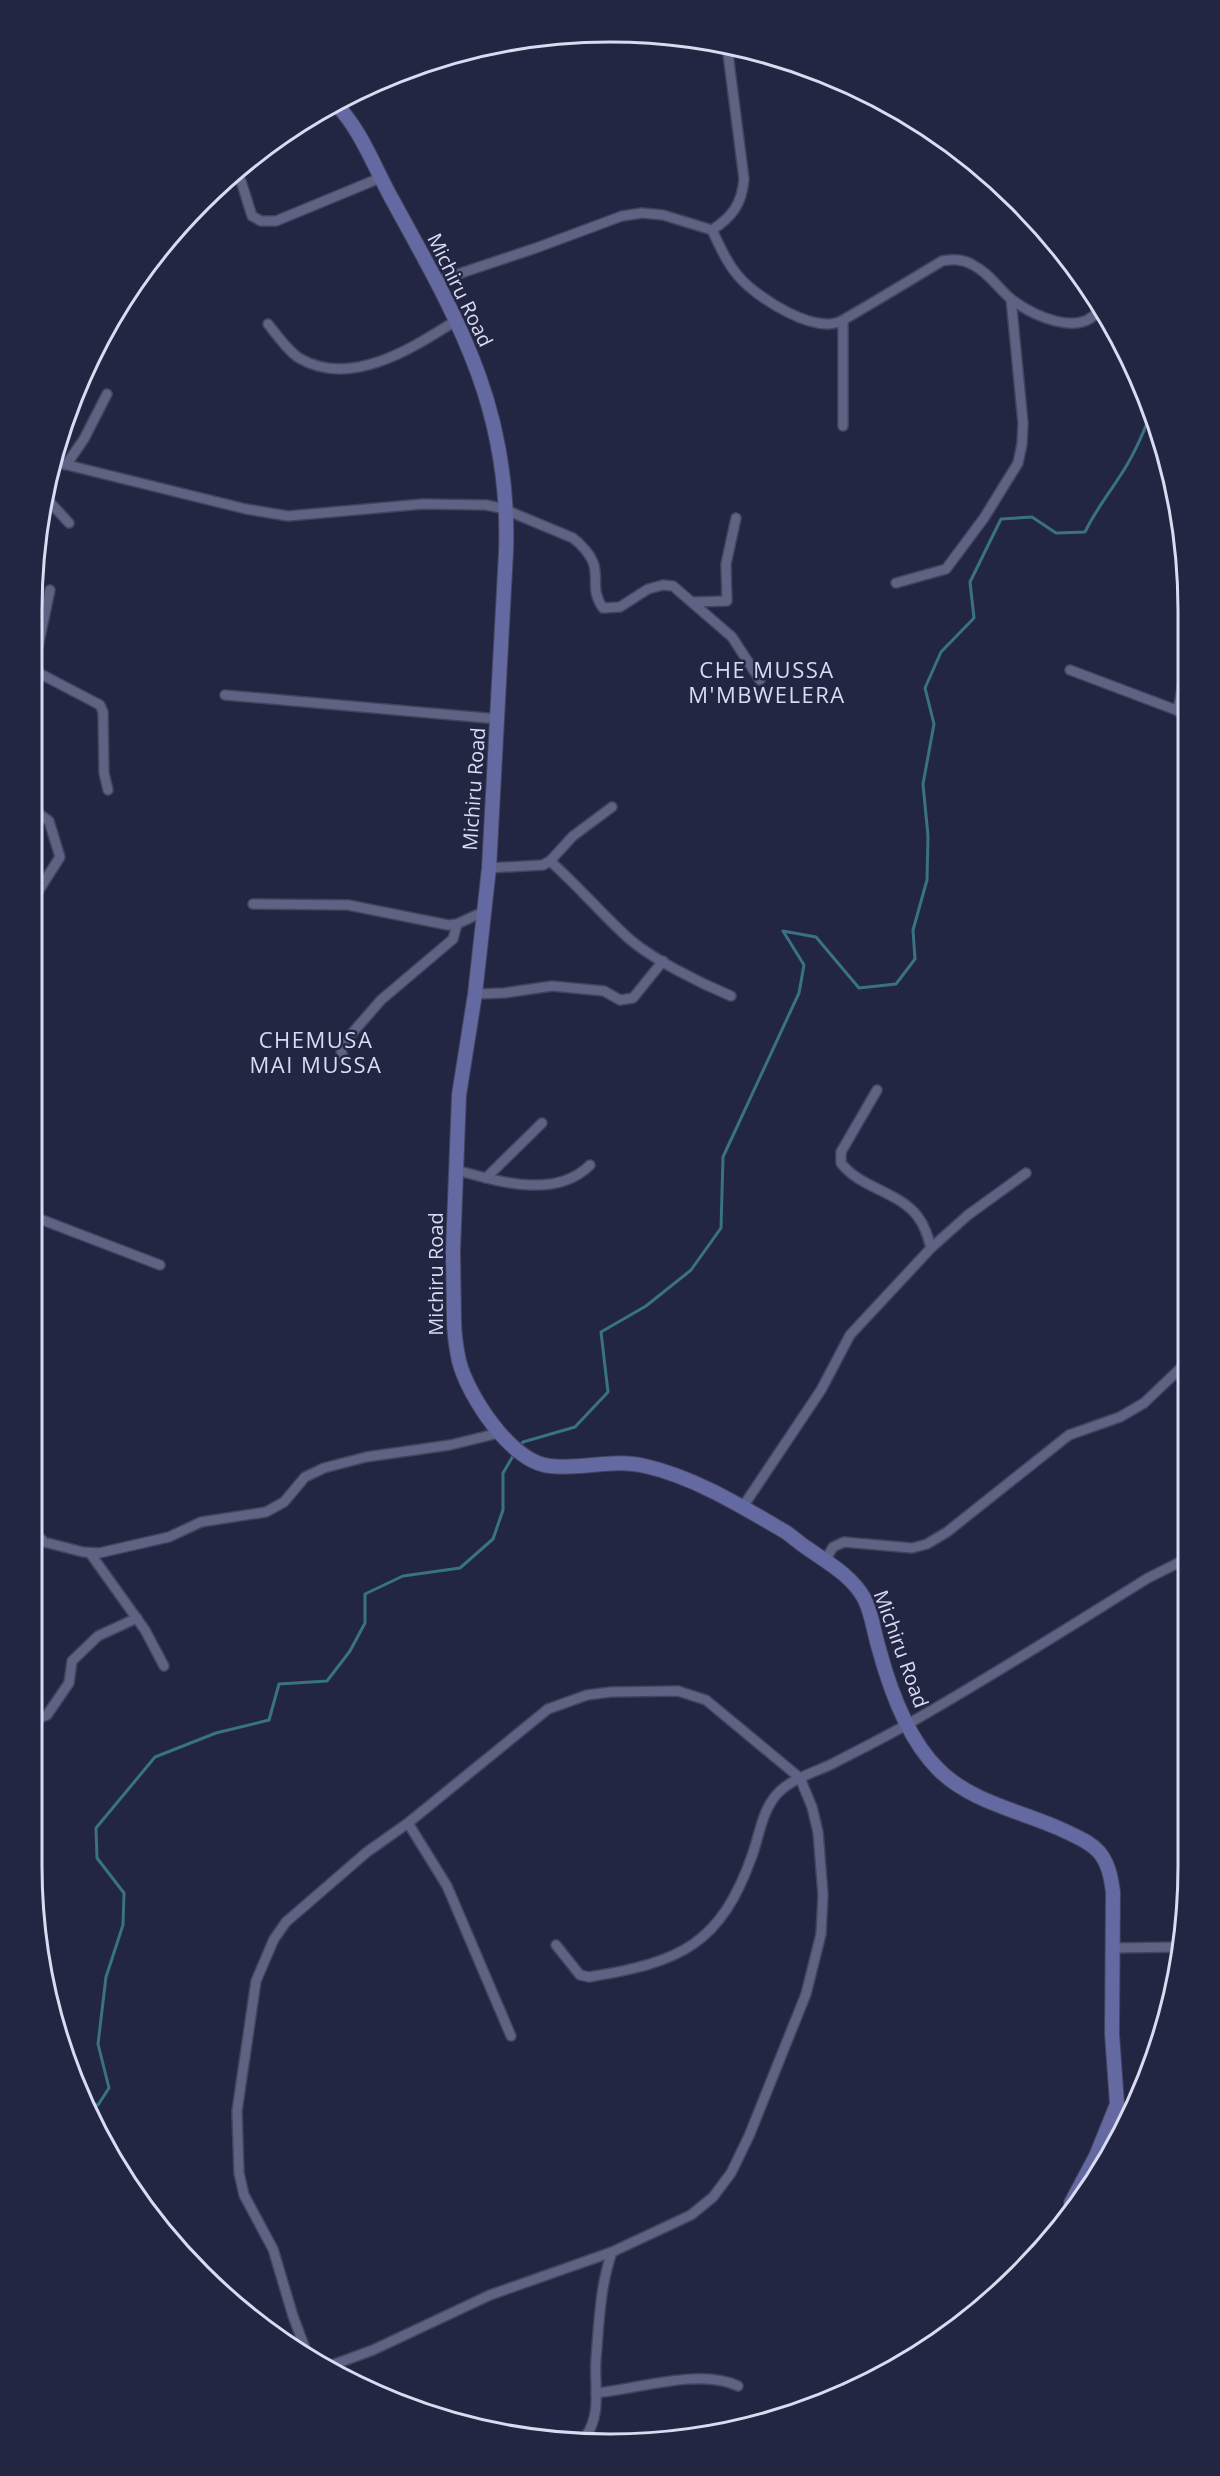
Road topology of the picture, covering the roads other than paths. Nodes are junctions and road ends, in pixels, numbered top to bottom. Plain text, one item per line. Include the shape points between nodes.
1 (728, 55) edge
2 (341, 110) edge
3 (380, 178) junction
4 (241, 181) dead end
5 (712, 230) junction
6 (437, 281) junction
7 (1011, 299) junction
8 (1094, 313) edge
9 (457, 320) junction
10 (843, 321) junction
11 (268, 324) dead end
12 (107, 394) dead end
13 (843, 426) dead end
14 (61, 464) edge
15 (66, 465) junction
16 (52, 505) edge
17 (508, 512) junction
18 (736, 518) dead end
19 (69, 523) dead end
20 (896, 583) dead end
21 (50, 590) dead end
22 (694, 602) junction
23 (42, 628) edge
24 (1070, 670) dead end
25 (42, 675) edge
26 (760, 680) dead end
27 (225, 695) dead end
28 (1178, 711) edge
29 (498, 719) junction
30 (108, 790) dead end
31 (612, 807) dead end
32 (42, 816) edge
33 (550, 861) junction
34 (489, 868) junction
35 (42, 885) edge
36 (253, 904) dead end
37 (484, 911) junction
38 (458, 924) junction
39 (663, 961) junction
40 (475, 994) junction
41 (731, 996) dead end
42 (344, 1061) dead end
43 (877, 1090) dead end
44 (542, 1124) dead end
45 (590, 1165) dead end
46 (456, 1170) junction
47 (1026, 1173) dead end
48 (486, 1178) junction
49 (42, 1220) edge
50 (932, 1248) junction
51 (159, 1266) dead end
52 (1178, 1372) edge
53 (499, 1433) junction
54 (742, 1508) junction
55 (42, 1540) edge
56 (90, 1553) junction
57 (826, 1559) junction
58 (1178, 1563) edge
59 (137, 1618) junction
60 (164, 1666) dead end
61 (42, 1717) edge
62 (908, 1724) junction
63 (800, 1778) junction
64 (408, 1823) junction
65 (556, 1945) dead end
66 (1172, 1947) edge
67 (1113, 1948) junction
68 (511, 2036) dead end
69 (1117, 2104) junction
70 (1120, 2116) edge
71 (1083, 2180) edge
72 (612, 2252) junction
73 (303, 2344) edge
74 (337, 2363) edge
75 (738, 2386) dead end
76 (596, 2392) junction
77 (587, 2433) edge

1 - 5 street via 744,188 743,197 729,219
2 - 3 street, Michiru Road via 360,133
3 - 4 street via 276,221 261,221 252,216
3 - 6 street, Michiru Road
5 - 6 street via 663,215 622,216
5 - 10 street via 740,278 762,297 811,322
6 - 9 street, Michiru Road
7 - 8 street via 1056,322 1080,322
7 - 10 street via 975,265 958,259 942,261
7 - 20 street via 1023,423 1018,463 946,569
9 - 11 street via 413,347 379,361 347,368 321,366 298,358
9 - 17 street, Michiru Road via 495,422
10 - 13 street
12 - 15 street
14 - 15 street
15 - 17 street via 288,516 423,504 486,505
16 - 19 street
17 - 22 street via 581,544 594,565 593,585 603,608 620,607 648,589 663,585 674,586
17 - 29 street, Michiru Road
18 - 22 street via 726,564 727,601
21 - 23 street
22 - 26 street via 732,637
24 - 28 street
25 - 30 street via 100,705
27 - 29 street
29 - 34 street, Michiru Road
31 - 33 street via 573,836
32 - 35 street via 49,821 60,857
33 - 34 street via 535,866
33 - 39 street via 628,938
34 - 37 street, Michiru Road
36 - 38 street via 348,905
37 - 38 street
37 - 40 street, Michiru Road
38 - 42 street via 453,939 409,974 351,1032 340,1047
39 - 40 street via 633,998 627,1000 604,991 552,986
39 - 41 street
40 - 46 street, Michiru Road via 459,1095
43 - 50 street via 841,1152 841,1163 860,1181 911,1210 924,1226
44 - 48 street
45 - 48 street via 583,1173 549,1184 513,1184
46 - 48 street
46 - 53 street, Michiru Road via 455,1338 467,1382
47 - 50 street via 968,1215
49 - 51 street
50 - 54 street via 850,1335 821,1390
52 - 57 street via 1129,1413 1069,1435 943,1535 912,1548 844,1542 833,1547
53 - 54 street, Michiru Road via 538,1463 566,1467 638,1464 705,1488
53 - 56 street via 324,1468 305,1477 284,1502 266,1512 201,1522 169,1537
54 - 57 street, Michiru Road
55 - 56 street
56 - 59 street
57 - 62 street, Michiru Road via 854,1583 865,1600 889,1685
58 - 62 street
59 - 60 street
59 - 61 street via 98,1636 72,1661 69,1683
62 - 63 street
62 - 67 street, Michiru Road via 938,1769 956,1784 1064,1830 1100,1853 1112,1881
63 - 64 street via 706,1700 687,1692 587,1695 548,1709
63 - 65 street via 772,1800 733,1901 695,1945 666,1960 589,1977 580,1975
63 - 72 street via 818,1832 823,1895 821,1934 807,1994 749,2136 731,2173 713,2197 691,2215
64 - 68 street via 447,1886
64 - 73 street via 367,1852 286,1922 265,1954 256,1981 237,2111 239,2173 244,2195 273,2249
66 - 67 street
67 - 69 street, Michiru Road via 1112,2034
69 - 70 street
69 - 71 street, Michiru Road
72 - 74 street via 490,2295
72 - 76 street via 602,2298
75 - 76 street via 716,2379 685,2380
76 - 77 street via 595,2416

